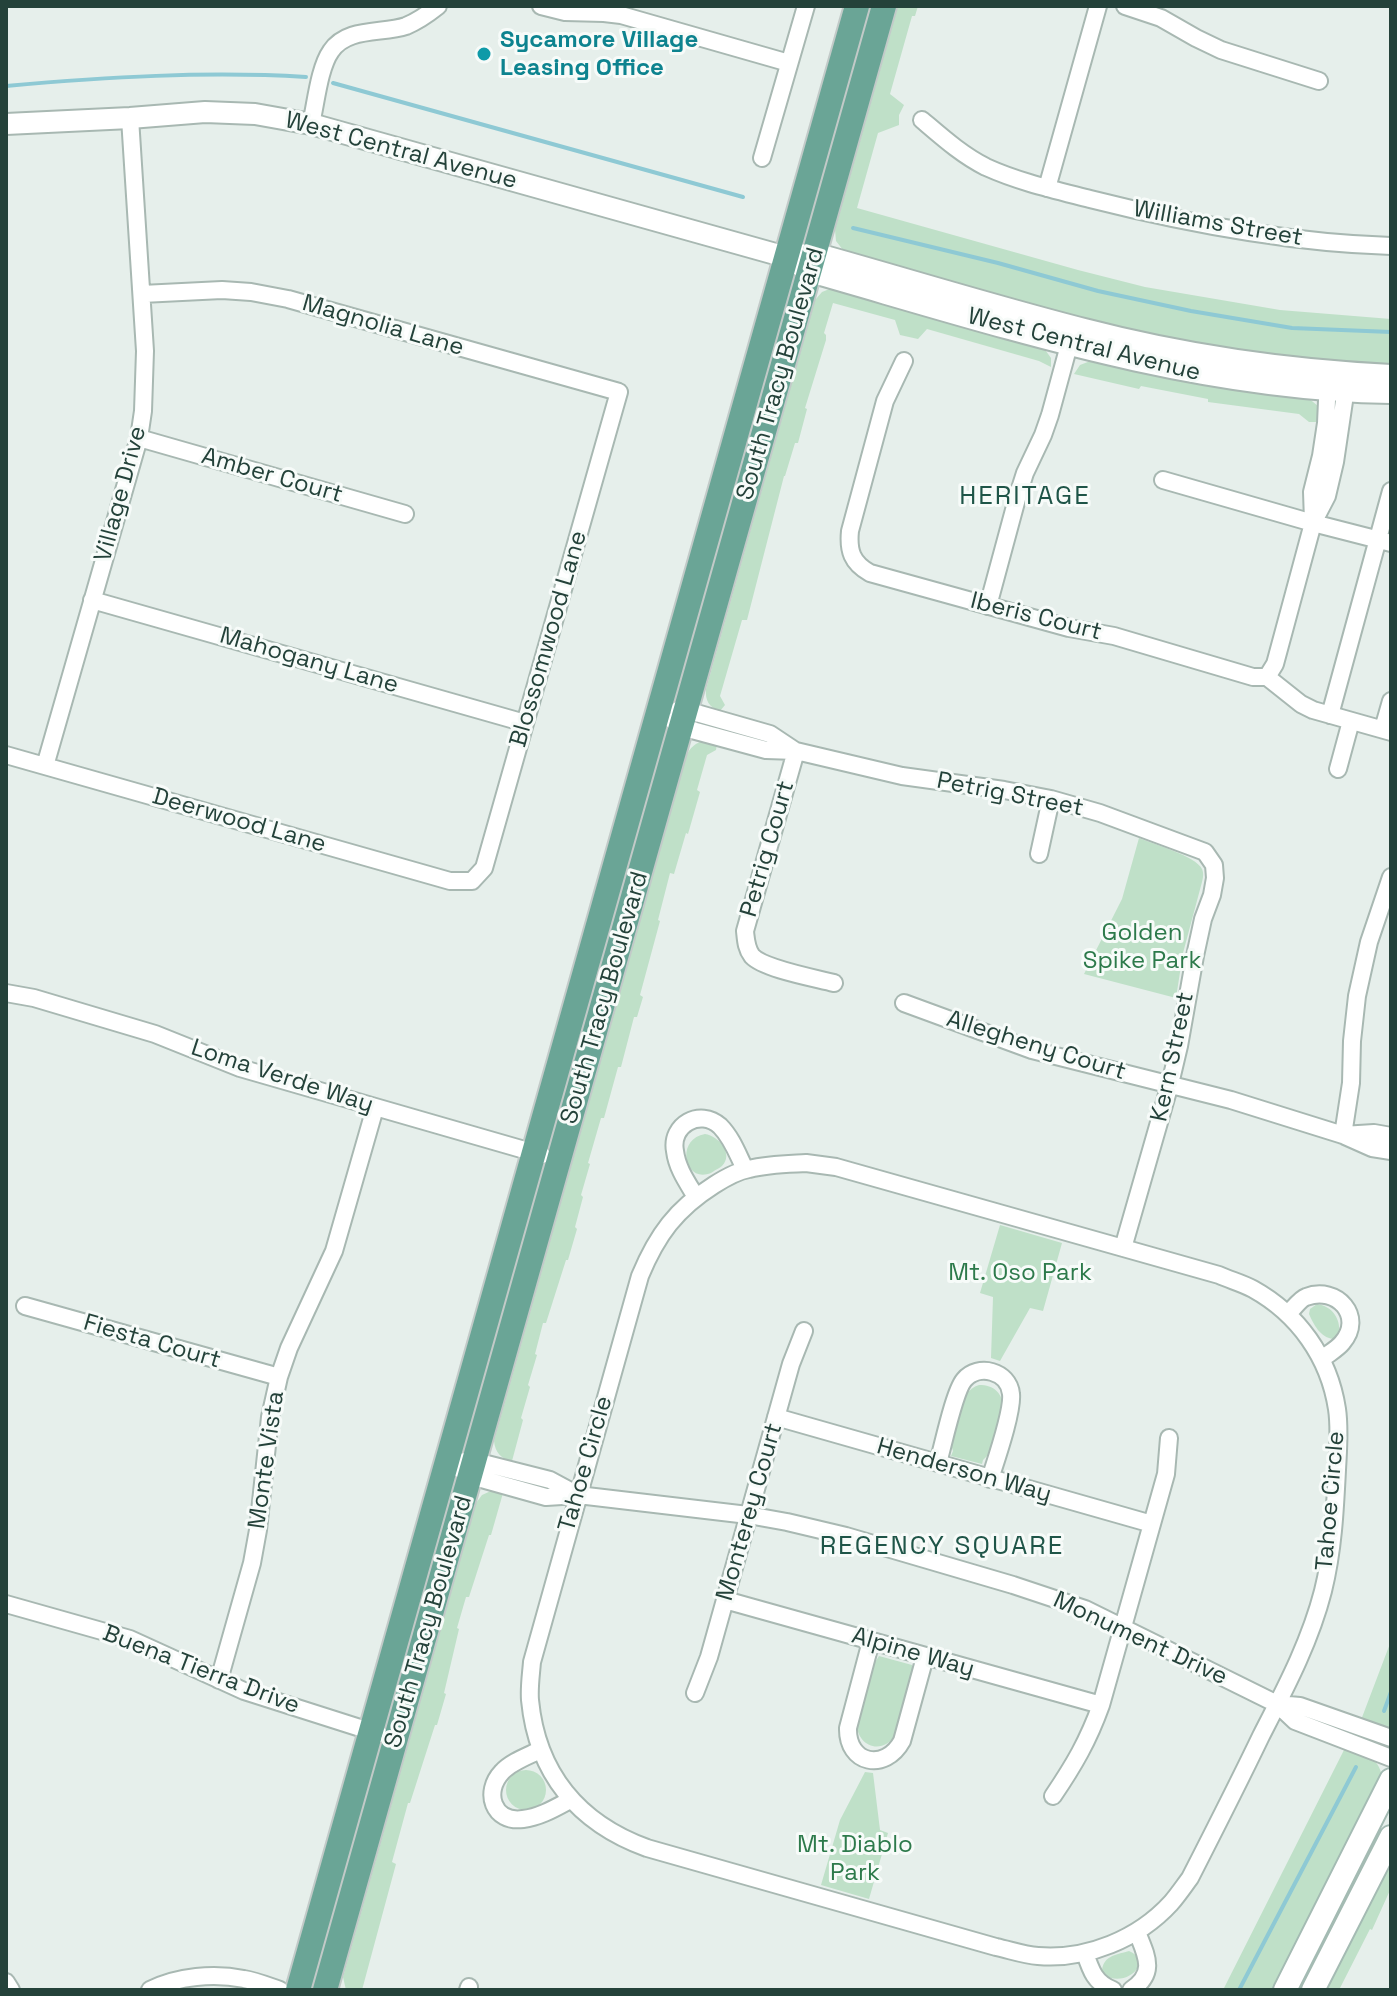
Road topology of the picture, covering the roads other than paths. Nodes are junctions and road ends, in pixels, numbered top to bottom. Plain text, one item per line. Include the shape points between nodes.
1 (438, 6) edge
2 (541, 6) edge
3 (806, 6) edge
4 (857, 6) edge
5 (884, 6) edge
6 (1098, 6) edge
7 (1125, 6) edge
8 (789, 63) junction
9 (1319, 81) dead end
10 (130, 118) junction
11 (922, 120) dead end
12 (6, 124) edge
13 (311, 124) junction
14 (762, 158) dead end
15 (1047, 188) junction
16 (1391, 246) edge
17 (786, 257) junction
18 (812, 263) junction
19 (142, 294) junction
20 (1069, 345) junction
21 (904, 361) dead end
22 (1391, 375) edge
23 (1337, 381) junction
24 (619, 392) joint
25 (1391, 393) edge
26 (139, 438) junction
27 (1163, 480) dead end
28 (1391, 491) edge
29 (405, 514) dead end
30 (1313, 523) junction
31 (1384, 541) edge
32 (92, 600) junction
33 (988, 606) junction
34 (1267, 677) junction
35 (1391, 701) edge
36 (658, 712) junction
37 (1330, 715) junction
38 (684, 718) junction
39 (1351, 721) junction
40 (525, 723) junction
41 (1387, 730) edge
42 (796, 751) junction
43 (6, 755) edge
44 (45, 766) junction
45 (1338, 769) dead end
46 (1051, 799) junction
47 (1039, 854) dead end
48 (1214, 865) joint
49 (1391, 877) edge
50 (472, 881) joint
51 (834, 983) dead end
52 (6, 993) edge
53 (904, 1003) dead end
54 (1170, 1084) junction
55 (375, 1108) junction
56 (1343, 1135) junction
57 (1391, 1136) edge
58 (1391, 1151) edge
59 (533, 1153) junction
60 (559, 1160) junction
61 (745, 1169) junction
62 (696, 1197) junction
63 (1123, 1248) junction
64 (25, 1306) dead end
65 (1288, 1314) junction
66 (804, 1331) dead end
67 (1322, 1359) junction
68 (279, 1377) junction
69 (776, 1417) junction
70 (1169, 1438) dead end
71 (446, 1461) junction
72 (938, 1463) junction
73 (473, 1468) junction
74 (990, 1479) junction
75 (578, 1495) junction
76 (748, 1515) junction
77 (1152, 1524) junction
78 (725, 1600) junction
79 (6, 1604) edge
80 (1123, 1627) junction
81 (871, 1641) junction
82 (925, 1657) junction
83 (219, 1680) junction
84 (695, 1693) dead end
85 (1277, 1704) junction
86 (1101, 1705) junction
87 (371, 1731) junction
88 (396, 1738) junction
89 (1391, 1738) edge
90 (540, 1750) junction
91 (1391, 1758) edge
92 (1391, 1780) edge
93 (1053, 1796) dead end
94 (570, 1800) junction
95 (1391, 1837) edge
96 (1137, 1932) junction
97 (1085, 1953) junction
98 (6, 1982) edge
99 (11, 1990) edge
100 (150, 1990) edge
101 (280, 1990) edge
102 (298, 1990) edge
103 (325, 1990) edge
104 (1113, 1990) edge
105 (1131, 1990) edge
106 (1285, 1990) edge
107 (1313, 1990) edge

1 - 13 street via 404,27 351,35 340,42 323,70
2 - 8 street via 621,15
3 - 8 street
4 - 17 main road, South Tracy Boulevard
5 - 18 main road, South Tracy Boulevard
6 - 15 street
7 - 9 street via 1161,18 1221,50
8 - 14 street
10 - 12 street, West Central Avenue
10 - 13 street, West Central Avenue via 205,112
10 - 19 street, Village Drive
11 - 15 street, Williams Street via 983,166
13 - 17 street, West Central Avenue
15 - 16 street, Williams Street via 1178,220 1289,238
17 - 18 street, West Central Avenue
17 - 36 main road, South Tracy Boulevard
18 - 20 street, West Central Avenue
18 - 23 street, West Central Avenue via 1123,338
18 - 38 main road, South Tracy Boulevard
19 - 24 street, Magnolia Lane via 222,290 288,299
19 - 26 street, Village Drive via 145,377
20 - 23 street, West Central Avenue via 1213,376
20 - 33 street via 1050,415 1018,495
21 - 33 street, Iberis Court via 885,401 849,546 861,568 870,573
22 - 23 street, West Central Avenue
23 - 25 street, West Central Avenue
23 - 30 street via 1312,492
24 - 40 street, Blossomwood Lane
26 - 29 street, Amber Court
26 - 32 street, Village Drive
27 - 30 street
28 - 31 street
30 - 31 street
30 - 34 street
31 - 37 street
32 - 40 street, Mahogany Lane
32 - 44 street, Village Drive
33 - 34 street, Iberis Court
34 - 37 street via 1301,704
35 - 41 street
36 - 38 street, Petrig Street
36 - 59 main road, South Tracy Boulevard
37 - 39 street
38 - 42 street, Petrig Street via 766,750
38 - 60 main road, South Tracy Boulevard
39 - 41 street
39 - 45 street
40 - 50 street, Blossomwood Lane via 484,868
42 - 46 street, Petrig Street via 902,776
42 - 51 street, Petrig Court via 745,931 746,944 766,965
43 - 44 street, Deerwood Lane
44 - 50 street, Deerwood Lane via 450,881
46 - 47 street
46 - 48 street, Petrig Street via 1188,845 1205,852
48 - 54 street, Kern Street
49 - 56 street via 1357,996
52 - 55 street, Loma Verde Way via 155,1034 240,1068
53 - 54 street, Allegheny Court via 1032,1050
54 - 56 street, Allegheny Court
54 - 63 street, Kern Street
55 - 59 street, Loma Verde Way
55 - 68 street, Monte Vista via 334,1251
56 - 57 street
56 - 58 street
59 - 60 street, Loma Verde Way
59 - 71 main road, South Tracy Boulevard
60 - 73 main road, South Tracy Boulevard
61 - 62 street, Tahoe Circle
61 - 62 street via 713,1121 689,1121 679,1129 674,1151
61 - 63 street, Tahoe Circle via 806,1163 836,1167
62 - 75 street, Tahoe Circle via 660,1234 645,1263
63 - 65 street, Tahoe Circle via 1249,1287
64 - 68 street, Fiesta Court
65 - 67 street, Tahoe Circle
65 - 67 street via 1305,1297 1325,1295 1346,1308 1349,1330
66 - 69 street, Monterey Court
67 - 85 street, Tahoe Circle via 1332,1384 1339,1437 1330,1554 1312,1628
68 - 83 street, Monte Vista via 252,1563
69 - 72 street, Henderson Way
69 - 76 street, Monterey Court
70 - 77 street via 1166,1474
71 - 73 street, Monument Drive
71 - 87 main road, South Tracy Boulevard
72 - 74 street, Henderson Way
72 - 74 street via 963,1381 984,1370 998,1374 1012,1394
73 - 75 street, Monument Drive via 546,1497
73 - 88 main road, South Tracy Boulevard
74 - 77 street, Henderson Way
75 - 76 street, Monument Drive
75 - 90 street, Tahoe Circle via 532,1662 530,1696
76 - 78 street, Monterey Court
76 - 80 street, Monument Drive via 846,1536 1013,1585
77 - 80 street
78 - 81 street, Alpine Way
78 - 84 street, Monterey Court
79 - 83 street, Buena Tierra Drive via 130,1639
80 - 85 street, Monument Drive
80 - 86 street
81 - 82 street, Alpine Way
81 - 82 street via 848,1728 848,1740 861,1757 875,1761 896,1751
82 - 86 street, Alpine Way
83 - 87 street, Buena Tierra Drive
85 - 89 street, Monument Drive via 1300,1706
85 - 91 street, Monument Drive via 1295,1721
85 - 96 street, Tahoe Circle via 1190,1878 1173,1902
86 - 93 street via 1089,1737
87 - 88 street, Buena Tierra Drive
87 - 102 main road, South Tracy Boulevard
88 - 103 main road, South Tracy Boulevard
90 - 94 street, Tahoe Circle
90 - 94 street via 502,1771 491,1797 497,1810 519,1820
92 - 106 main road
94 - 97 street, Tahoe Circle via 626,1841 668,1855 1034,1956
95 - 107 main road
96 - 97 street, Tahoe Circle
96 - 105 street via 1147,1971
97 - 104 street via 1094,1978
98 - 99 street
100 - 101 street via 219,1976

